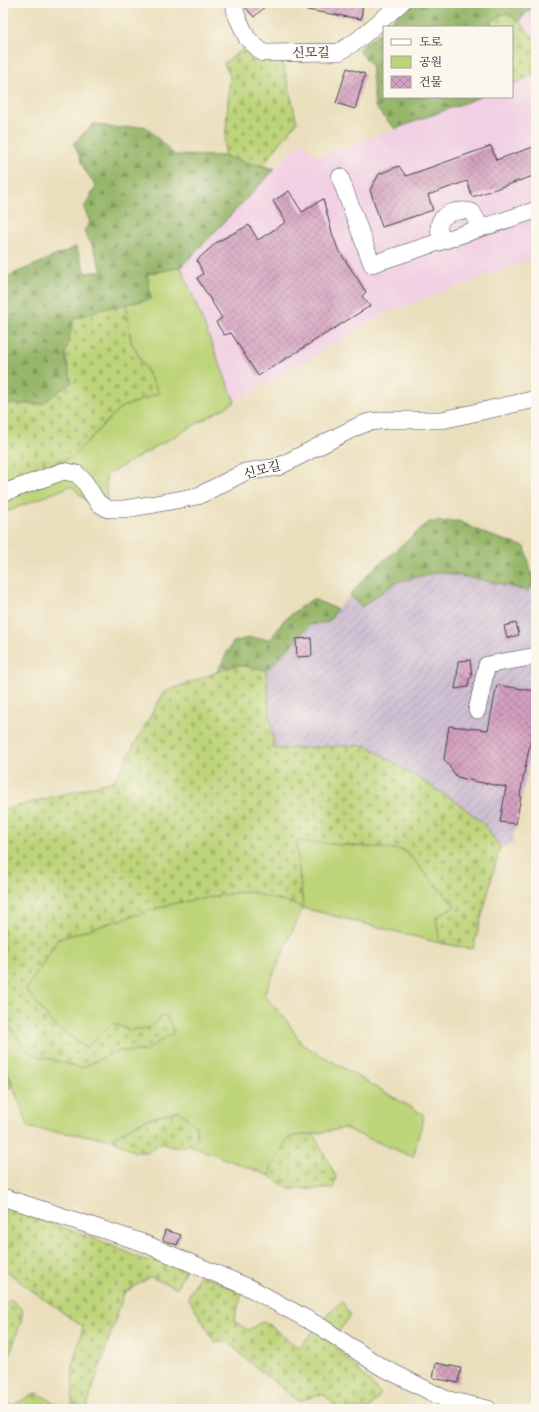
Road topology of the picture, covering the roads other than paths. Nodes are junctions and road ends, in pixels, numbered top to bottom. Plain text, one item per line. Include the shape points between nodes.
1 (234, 3) edge
2 (401, 3) edge
3 (340, 177) dead end
4 (536, 210) edge
5 (479, 229) junction
6 (442, 241) junction
7 (536, 399) edge
8 (3, 493) edge
9 (536, 656) edge
10 (477, 710) dead end
11 (3, 1197) edge
12 (488, 1409) edge

1 - 2 street, 신모길 via 247,38 263,52 339,52 358,40
3 - 6 street via 372,264
4 - 5 street
5 - 6 street
5 - 6 street via 472,212 455,211 445,215 440,221
7 - 8 street, 신모길 via 442,420 369,422 278,467 245,472 198,496 155,504 108,509 98,503 77,474 64,471
9 - 10 street via 487,666
11 - 12 street via 141,1242 250,1288 321,1327 378,1365 445,1399

